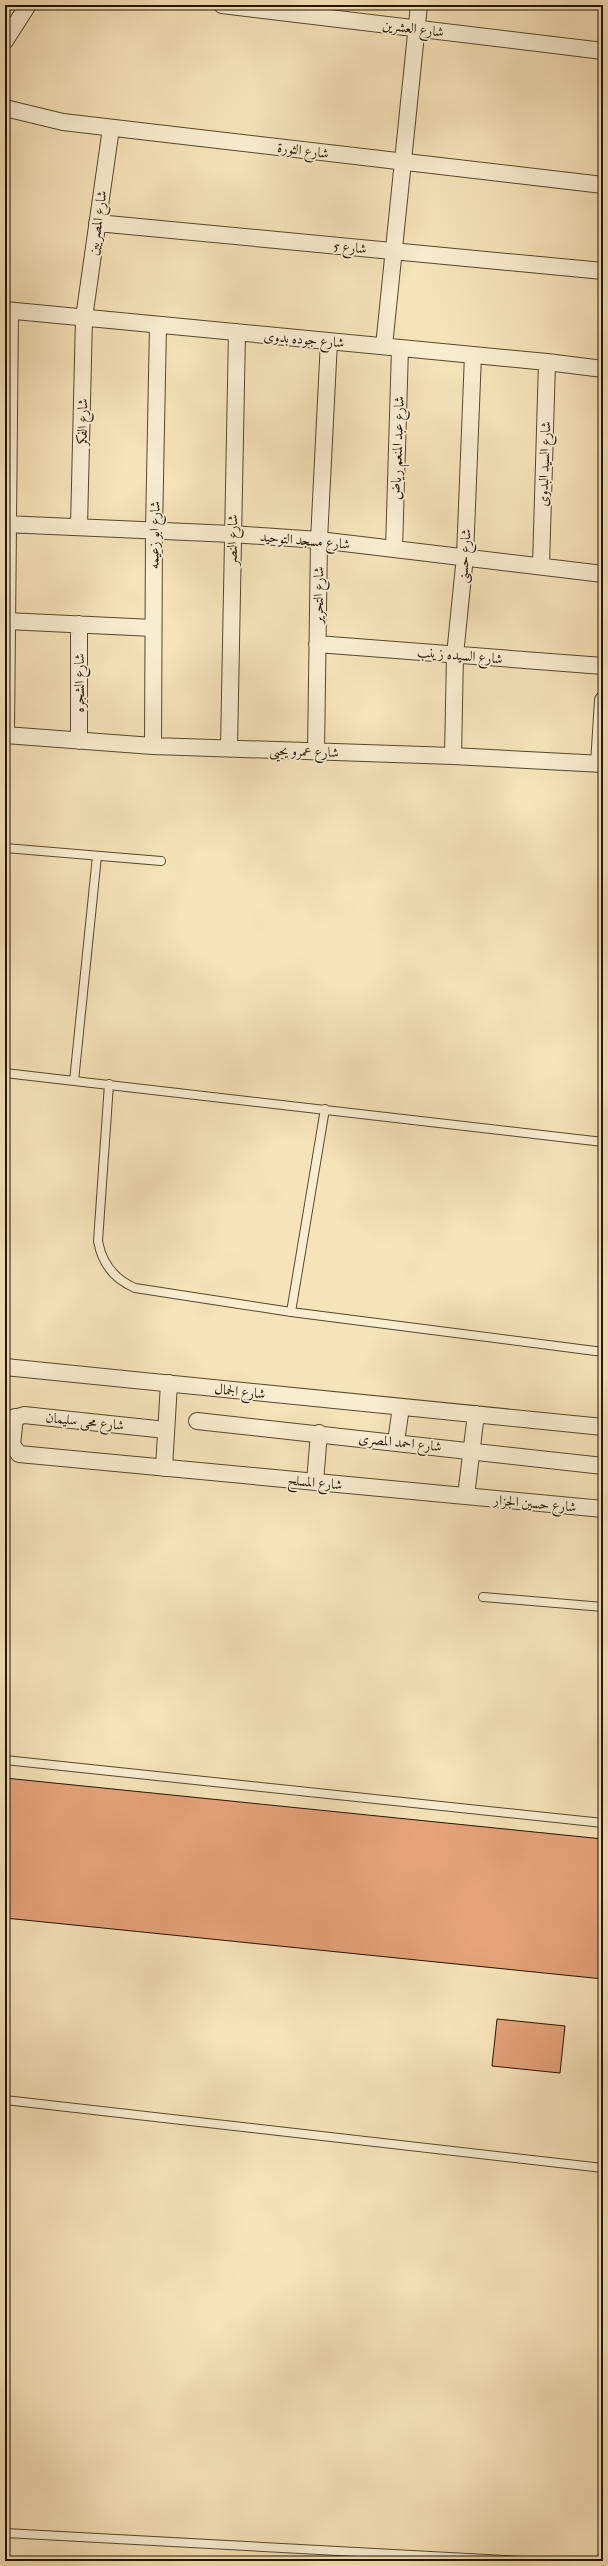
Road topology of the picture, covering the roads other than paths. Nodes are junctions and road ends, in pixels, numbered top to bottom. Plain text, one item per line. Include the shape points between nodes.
1 (28, 5) edge
2 (222, 5) edge
3 (419, 5) edge
4 (417, 29) junction
5 (5, 41) edge
6 (603, 51) edge
7 (5, 108) edge
8 (111, 128) junction
9 (403, 162) junction
10 (603, 185) edge
11 (97, 224) junction
12 (394, 251) junction
13 (603, 271) edge
14 (8, 311) edge
15 (84, 318) junction
16 (158, 325) junction
17 (237, 332) junction
18 (329, 341) junction
19 (392, 347) junction
20 (473, 355) junction
21 (547, 362) junction
22 (603, 369) edge
23 (7, 524) edge
24 (79, 526) junction
25 (154, 530) junction
26 (232, 534) junction
27 (319, 540) junction
28 (394, 548) junction
29 (465, 556) junction
30 (541, 566) junction
31 (603, 574) edge
32 (7, 621) junction
33 (79, 624) junction
34 (153, 628) junction
35 (317, 644) junction
36 (455, 655) junction
37 (603, 666) edge
38 (603, 700) edge
39 (5, 735) edge
40 (79, 741) junction
41 (153, 746) junction
42 (230, 748) junction
43 (316, 752) junction
44 (453, 756) junction
45 (601, 764) edge
46 (5, 848) edge
47 (97, 856) junction
48 (161, 861) dead end
49 (5, 1073) edge
50 (74, 1081) junction
51 (109, 1084) junction
52 (325, 1109) junction
53 (603, 1142) edge
54 (291, 1312) junction
55 (603, 1352) edge
56 (5, 1367) edge
57 (169, 1383) junction
58 (401, 1407) junction
59 (476, 1414) junction
60 (10, 1419) edge
61 (197, 1421) dead end
62 (603, 1427) edge
63 (166, 1430) junction
64 (319, 1433) junction
65 (396, 1442) junction
66 (473, 1450) junction
67 (603, 1466) edge
68 (164, 1468) junction
69 (315, 1482) junction
70 (466, 1496) junction
71 (603, 1509) edge
72 (482, 1597) dead end
73 (603, 1607) edge
74 (5, 1760) edge
75 (603, 1823) edge
76 (5, 2100) edge
77 (603, 2168) edge
78 (5, 2533) edge
79 (359, 2552) junction
80 (358, 2561) edge
81 (524, 2561) edge

1 - 5 street
2 - 4 street, شارع العشرين
3 - 4 street, شارع عبد المنعم رياض
4 - 6 street, شارع العشرين
4 - 9 street, شارع عبد المنعم رياض
7 - 8 street, شارع الثورة via 63,122
8 - 9 street, شارع الثورة
8 - 11 street, شارع المصريين
9 - 10 street, شارع الثورة
9 - 12 street, شارع عبد المنعم رياض
11 - 12 street, شارع 5
11 - 15 street, شارع المصريين
12 - 13 street, شارع 5
12 - 19 street, شارع عبد المنعم رياض
14 - 15 street, شارع جوده بدوى
14 - 23 street
15 - 16 street, شارع جوده بدوى
15 - 24 street, شارع الفكر
16 - 17 street, شارع جوده بدوى
16 - 25 street, شارع ابو زعيمه
17 - 18 street, شارع جوده بدوى
17 - 26 street, شارع النصر
18 - 19 street, شارع جوده بدوى
18 - 27 street, شارع التحرير
19 - 20 street, شارع جوده بدوى
19 - 28 street, شارع عبد المنعم رياض
20 - 21 street, شارع جوده بدوى
20 - 29 street, شارع حسنى
21 - 22 street, شارع جوده بدوى
21 - 30 street, شارع السيد البدوى
23 - 24 street, شارع مسجد التوحيد
23 - 32 street
24 - 25 street, شارع مسجد التوحيد
25 - 26 street, شارع مسجد التوحيد
25 - 34 street, شارع ابو زعيمه
26 - 27 street, شارع مسجد التوحيد
26 - 42 street, شارع النصر
27 - 28 street, شارع مسجد التوحيد
27 - 35 street, شارع التحرير
28 - 29 street, شارع مسجد التوحيد
29 - 30 street, شارع مسجد التوحيد
29 - 36 street, شارع حسنى
30 - 31 street, شارع مسجد التوحيد
32 - 33 street
32 - 39 street
33 - 34 street
33 - 40 street, شارع الشجره
34 - 41 street, شارع ابو زعيمه
35 - 36 street, شارع السيده زينب
35 - 43 street, شارع التحرير
36 - 37 street, شارع السيده زينب
36 - 44 street, شارع حسنى
38 - 45 street
39 - 40 street, شارع عمرو يحيى
40 - 41 street, شارع عمرو يحيى
41 - 42 street, شارع عمرو يحيى
42 - 43 street, شارع عمرو يحيى
43 - 44 street, شارع عمرو يحيى
44 - 45 street, شارع عمرو يحيى
46 - 47 lane
47 - 48 lane
47 - 50 lane
49 - 50 lane
50 - 51 lane
51 - 52 lane
51 - 54 lane via 98,1241 102,1256 110,1270 125,1284 135,1288
52 - 53 lane
52 - 54 lane
54 - 55 lane
56 - 57 street, شارع الجمال
57 - 58 street, شارع الجمال
57 - 63 street
58 - 59 street, شارع الجمال
58 - 65 street
59 - 62 street, شارع الجمال
59 - 66 street
60 - 63 street, شارع محى سليمان via 32,1416
60 - 68 street, شارع المسلح via 12,1445 19,1454
61 - 64 street, شارع احمد المصرى
63 - 68 street
64 - 65 street, شارع احمد المصرى
64 - 69 street
65 - 66 street, شارع احمد المصرى
66 - 67 street, شارع احمد المصرى
66 - 70 street
68 - 69 street, شارع المسلح
69 - 70 street, شارع المسلح
70 - 71 street, شارع حسين الجزار
72 - 73 lane
74 - 75 lane
76 - 77 lane
78 - 79 lane
79 - 80 lane
79 - 81 lane

